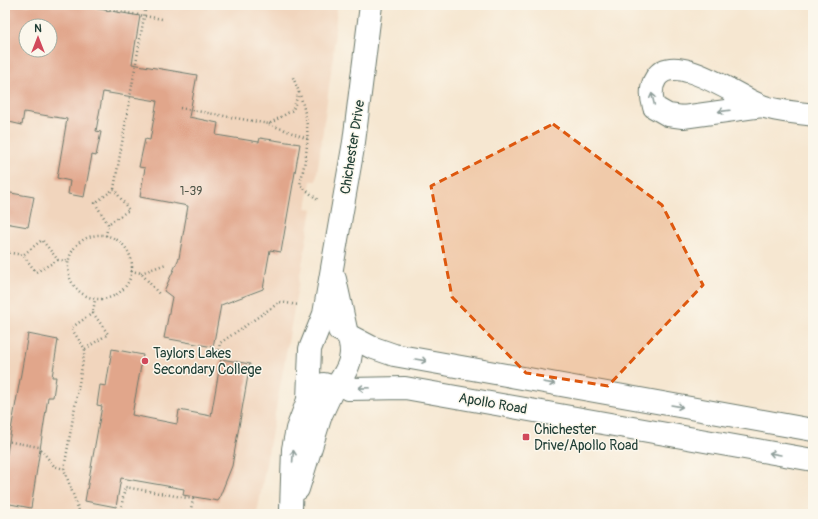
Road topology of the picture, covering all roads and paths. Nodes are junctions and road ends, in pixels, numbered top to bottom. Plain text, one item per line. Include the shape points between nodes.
1 (82, 5) edge
2 (146, 5) edge
3 (366, 5) edge
4 (372, 5) edge
5 (144, 16) junction
6 (162, 19) dead end
7 (367, 29) junction
8 (292, 75) dead end
9 (299, 92) junction
10 (762, 106) dead end
11 (180, 108) dead end
12 (813, 116) edge
13 (269, 124) junction
14 (308, 139) junction
15 (114, 189) junction
16 (318, 200) dead end
17 (108, 224) junction
18 (106, 236) junction
19 (5, 252) edge
20 (23, 255) junction
21 (58, 260) junction
22 (68, 261) junction
23 (166, 264) dead end
24 (333, 264) junction
25 (132, 271) junction
26 (141, 273) junction
27 (160, 295) dead end
28 (95, 299) junction
29 (299, 305) dead end
30 (93, 312) junction
31 (318, 332) junction
32 (348, 334) junction
33 (85, 349) junction
34 (218, 354) dead end
35 (309, 372) junction
36 (336, 386) junction
37 (813, 430) edge
38 (6, 441) dead end
39 (813, 460) edge
40 (64, 469) junction
41 (291, 511) edge
42 (80, 514) edge
43 (120, 514) edge
44 (190, 514) edge

1 - 5 path
2 - 5 path
3 - 7 street, Chichester Drive
4 - 7 street, Chichester Drive
5 - 6 path
5 - 15 path
7 - 24 street, Chichester Drive via 354,142
8 - 9 path
9 - 13 path via 293,110
9 - 14 path via 306,114
10 - 12 street
11 - 13 path
13 - 14 path
14 - 16 path via 300,185
15 - 17 path via 95,203
15 - 17 path via 129,210
17 - 18 path
18 - 22 path via 86,238 78,244
18 - 25 path via 124,246 130,256
19 - 20 path
20 - 21 path via 36,272
20 - 21 path via 42,240
21 - 22 path
22 - 28 path via 71,281 77,290
23 - 26 path
24 - 31 street, Chichester Drive
24 - 32 street, Chichester Drive
25 - 26 path
25 - 28 path via 126,287 118,294 107,299
26 - 27 path
28 - 30 path
29 - 34 path via 280,302 220,343
30 - 33 path via 71,328
30 - 33 path via 108,334
31 - 32 street via 338,330
31 - 35 street via 310,349
32 - 36 street via 351,360 346,373
32 -> 37 street via 371,347 394,355
33 - 40 path
35 - 36 street via 316,380
41 -> 35 street via 293,449 297,429 306,408
39 -> 36 street, Apollo Road via 405,388 349,389
36 - 41 street via 321,415
38 - 40 path via 39,447 54,466
40 - 42 path
43 - 44 path via 125,487 193,499

